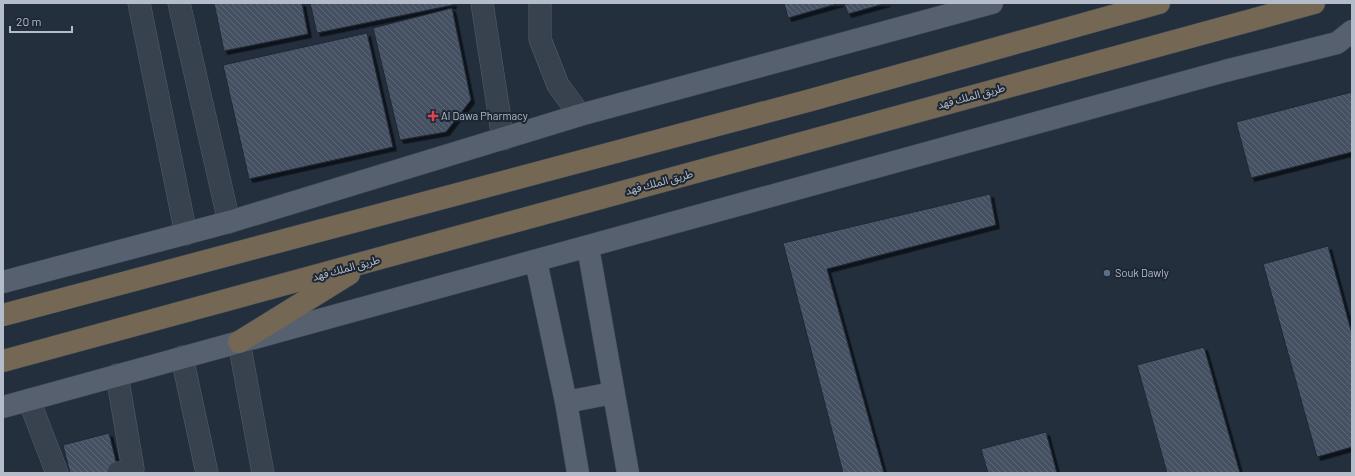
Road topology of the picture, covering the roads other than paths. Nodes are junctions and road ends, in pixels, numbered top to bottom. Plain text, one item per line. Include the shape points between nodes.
1 (139, 3) edge
2 (179, 3) edge
3 (482, 3) edge
4 (540, 3) edge
5 (992, 3) edge
6 (1159, 3) edge
7 (1314, 3) edge
8 (1347, 38) edge
9 (580, 115) junction
10 (503, 139) junction
11 (229, 222) junction
12 (186, 234) junction
13 (588, 247) junction
14 (536, 260) junction
15 (370, 262) junction
16 (3, 282) edge
17 (3, 315) edge
18 (239, 342) junction
19 (182, 358) junction
20 (3, 361) edge
21 (117, 376) junction
22 (613, 393) junction
23 (29, 400) junction
24 (566, 402) junction
25 (3, 407) edge
26 (56, 473) edge
27 (118, 473) edge
28 (207, 473) edge
29 (263, 473) edge
30 (578, 473) edge
31 (628, 473) edge

1 - 12 street
2 - 11 street
3 - 10 street
4 - 9 street via 540,39 558,85
5 - 9 main road
6 - 17 highway via 811,100
7 - 15 highway, طريق الملك فهد
8 - 13 main road
9 - 10 main road
10 - 11 main road
11 - 12 main road
12 - 16 main road
13 - 14 main road
13 - 22 main road
14 - 18 main road
14 - 24 main road
15 - 18 highway
15 - 20 highway, طريق الملك فهد
18 - 19 main road
18 - 29 street
19 - 21 main road
19 - 28 street
21 - 23 main road
21 - 27 street via 133,469
22 - 24 main road
22 - 31 main road
23 - 25 main road
23 - 26 street
24 - 30 main road

